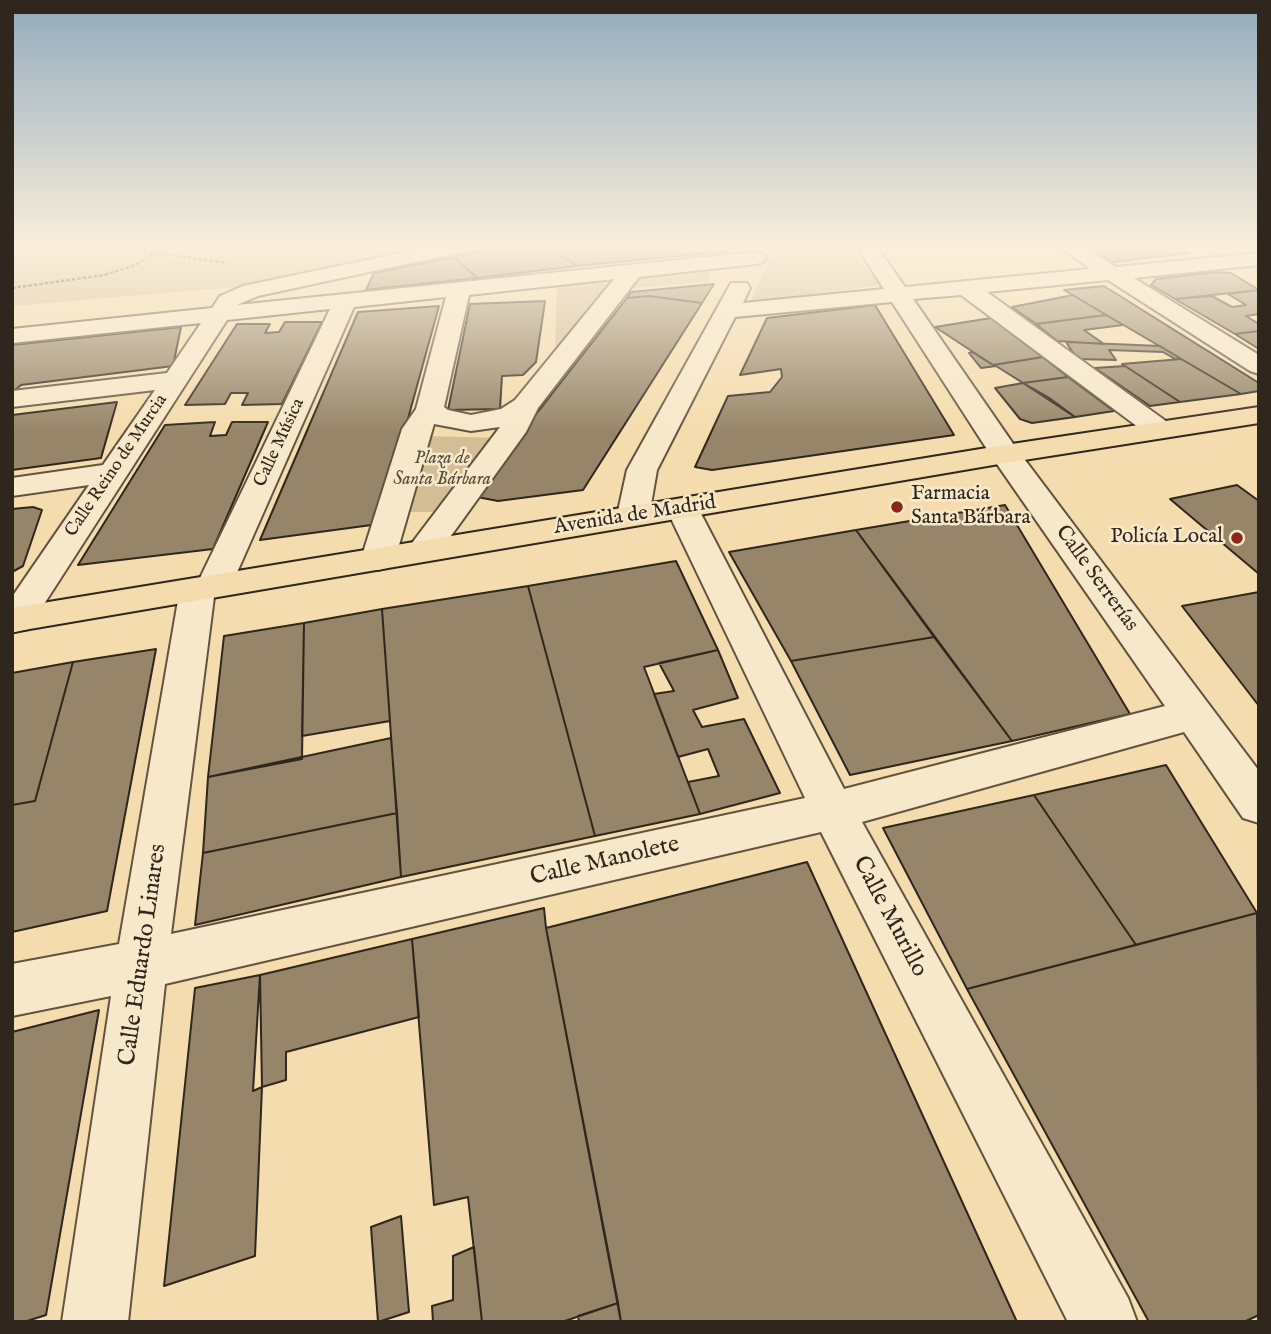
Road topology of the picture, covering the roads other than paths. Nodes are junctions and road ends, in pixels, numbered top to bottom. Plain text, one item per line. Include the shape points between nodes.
1 (222, 309) edge
2 (256, 309) edge
3 (342, 309) edge
4 (453, 309) edge
5 (602, 309) edge
6 (744, 309) edge
7 (909, 309) edge
8 (995, 309) edge
9 (1169, 309) edge
10 (727, 311) joint
11 (219, 313) junction
12 (12, 336) edge
13 (1259, 366) edge
14 (174, 380) junction
15 (12, 399) edge
16 (525, 406) junction
17 (430, 409) junction
18 (1259, 415) edge
19 (1160, 430) junction
20 (1005, 454) junction
21 (113, 473) junction
22 (12, 487) edge
23 (682, 508) junction
24 (633, 516) junction
25 (423, 551) junction
26 (378, 559) junction
27 (206, 588) junction
28 (14, 620) edge
29 (1194, 714) junction
30 (1259, 805) edge
31 (833, 811) junction
32 (141, 965) junction
33 (12, 990) edge
34 (95, 1322) edge
35 (1104, 1322) edge

1 - 11 street
2 - 11 street
3 - 27 street, Calle Música
4 - 17 street
5 - 16 street
6 - 10 street
7 - 20 street, Calle Serrerías
8 - 19 street
9 - 13 street
10 - 24 street via 642,470
11 - 12 street
11 - 14 street, Calle Reino de Murcia
14 - 15 street
14 - 21 street, Calle Reino de Murcia
16 - 17 street via 511,415 471,423 439,417
16 - 25 street via 512,432
17 - 26 street via 416,429
18 - 19 main road, Avenida de Madrid
19 - 20 main road, Avenida de Madrid
20 - 23 main road, Avenida de Madrid
20 - 29 street, Calle Serrerías
21 - 22 street
21 - 28 street, Calle Reino de Murcia
23 - 24 main road, Avenida de Madrid
23 - 31 street, Calle Murillo
24 - 25 main road, Avenida de Madrid
25 - 26 main road, Avenida de Madrid
26 - 27 main road, Avenida de Madrid
27 - 28 main road, Avenida de Madrid
27 - 32 street, Calle Eduardo Linares
29 - 30 street, Calle Serrerías
29 - 31 street, Calle Manolete
31 - 32 street, Calle Manolete
31 - 35 street, Calle Murillo
32 - 33 street, Calle Manolete
32 - 34 street, Calle Eduardo Linares

